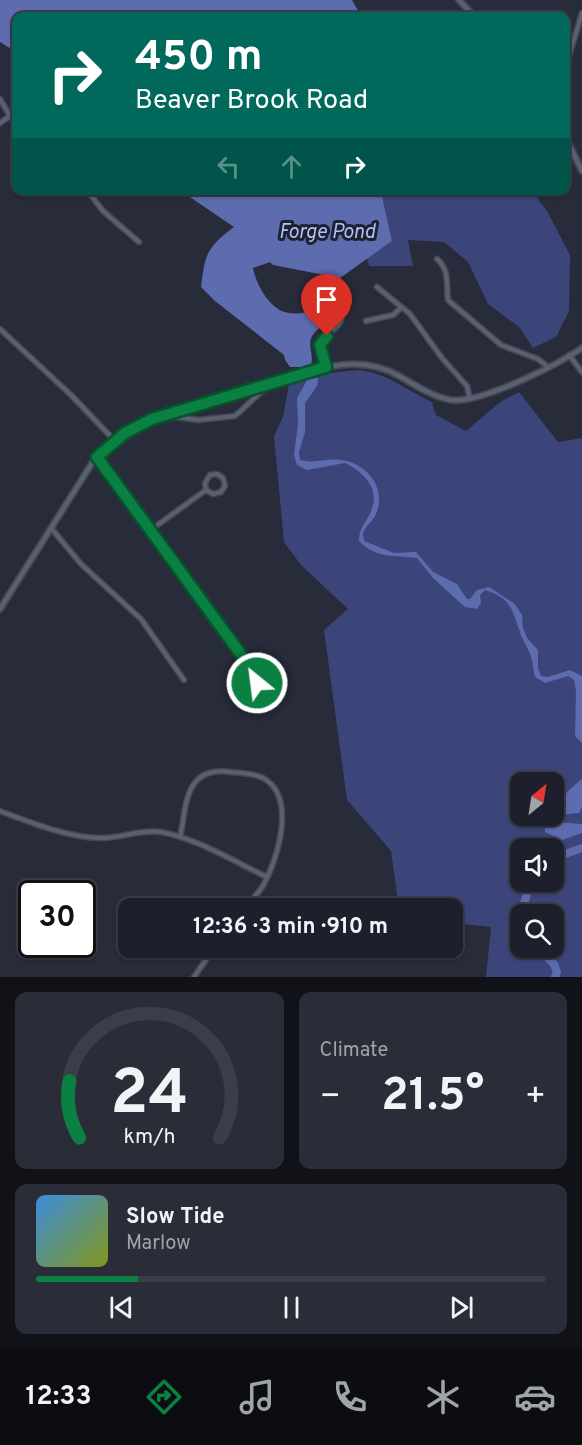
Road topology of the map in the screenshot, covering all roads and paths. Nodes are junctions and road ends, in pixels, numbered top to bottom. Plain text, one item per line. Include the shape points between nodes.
1 (459, 0) edge
2 (470, 12) edge
3 (582, 13) edge
4 (570, 53) edge
5 (0, 99) edge
6 (10, 116) joint
7 (0, 123) edge
8 (570, 146) edge
9 (582, 171) edge
10 (91, 195) edge
11 (139, 242) dead end
12 (437, 259) dead end
13 (377, 286) dead end
14 (339, 304) dead end
15 (401, 308) junction
16 (366, 321) dead end
17 (0, 329) edge
18 (582, 348) edge
19 (569, 355) junction
20 (547, 366) junction
21 (323, 367) junction
22 (582, 372) edge
23 (272, 383) junction
24 (470, 399) junction
25 (164, 416) junction
26 (115, 441) junction
27 (97, 457) junction
28 (206, 490) junction
29 (51, 527) junction
30 (152, 529) junction
31 (0, 609) edge
32 (248, 664) junction
33 (183, 680) dead end
34 (0, 811) edge
35 (180, 837) junction
36 (267, 878) junction
37 (252, 898) edge
38 (207, 958) edge
39 (194, 977) edge

1 - 2 street
3 - 4 street
5 - 6 street
6 - 7 street
8 - 9 street
10 - 11 street
12 - 20 street via 447,274 448,300 501,345
13 - 15 street
14 - 21 street via 340,324 320,345
15 - 16 street via 393,315
15 - 24 street via 467,386
17 - 26 street
18 - 19 street
19 - 20 street
19 - 22 street
20 - 24 street
21 - 23 street
21 - 24 street via 370,364 443,398
23 - 25 street
23 - 25 street via 235,416 199,420
25 - 26 street via 139,425
26 - 27 street
27 - 29 street
27 - 30 street
28 - 28 street via 220,492 224,480 217,474 210,475
28 - 30 street
29 - 31 street
29 - 33 street via 81,564 141,619
30 - 32 street
32 - 32 street via 257,680 255,687 248,690 238,682
34 - 35 street via 85,837 115,838 147,831
35 - 36 street
35 - 36 street via 190,790 199,778 218,771 262,777 276,790 282,818 279,845
36 - 37 street
38 - 39 street

